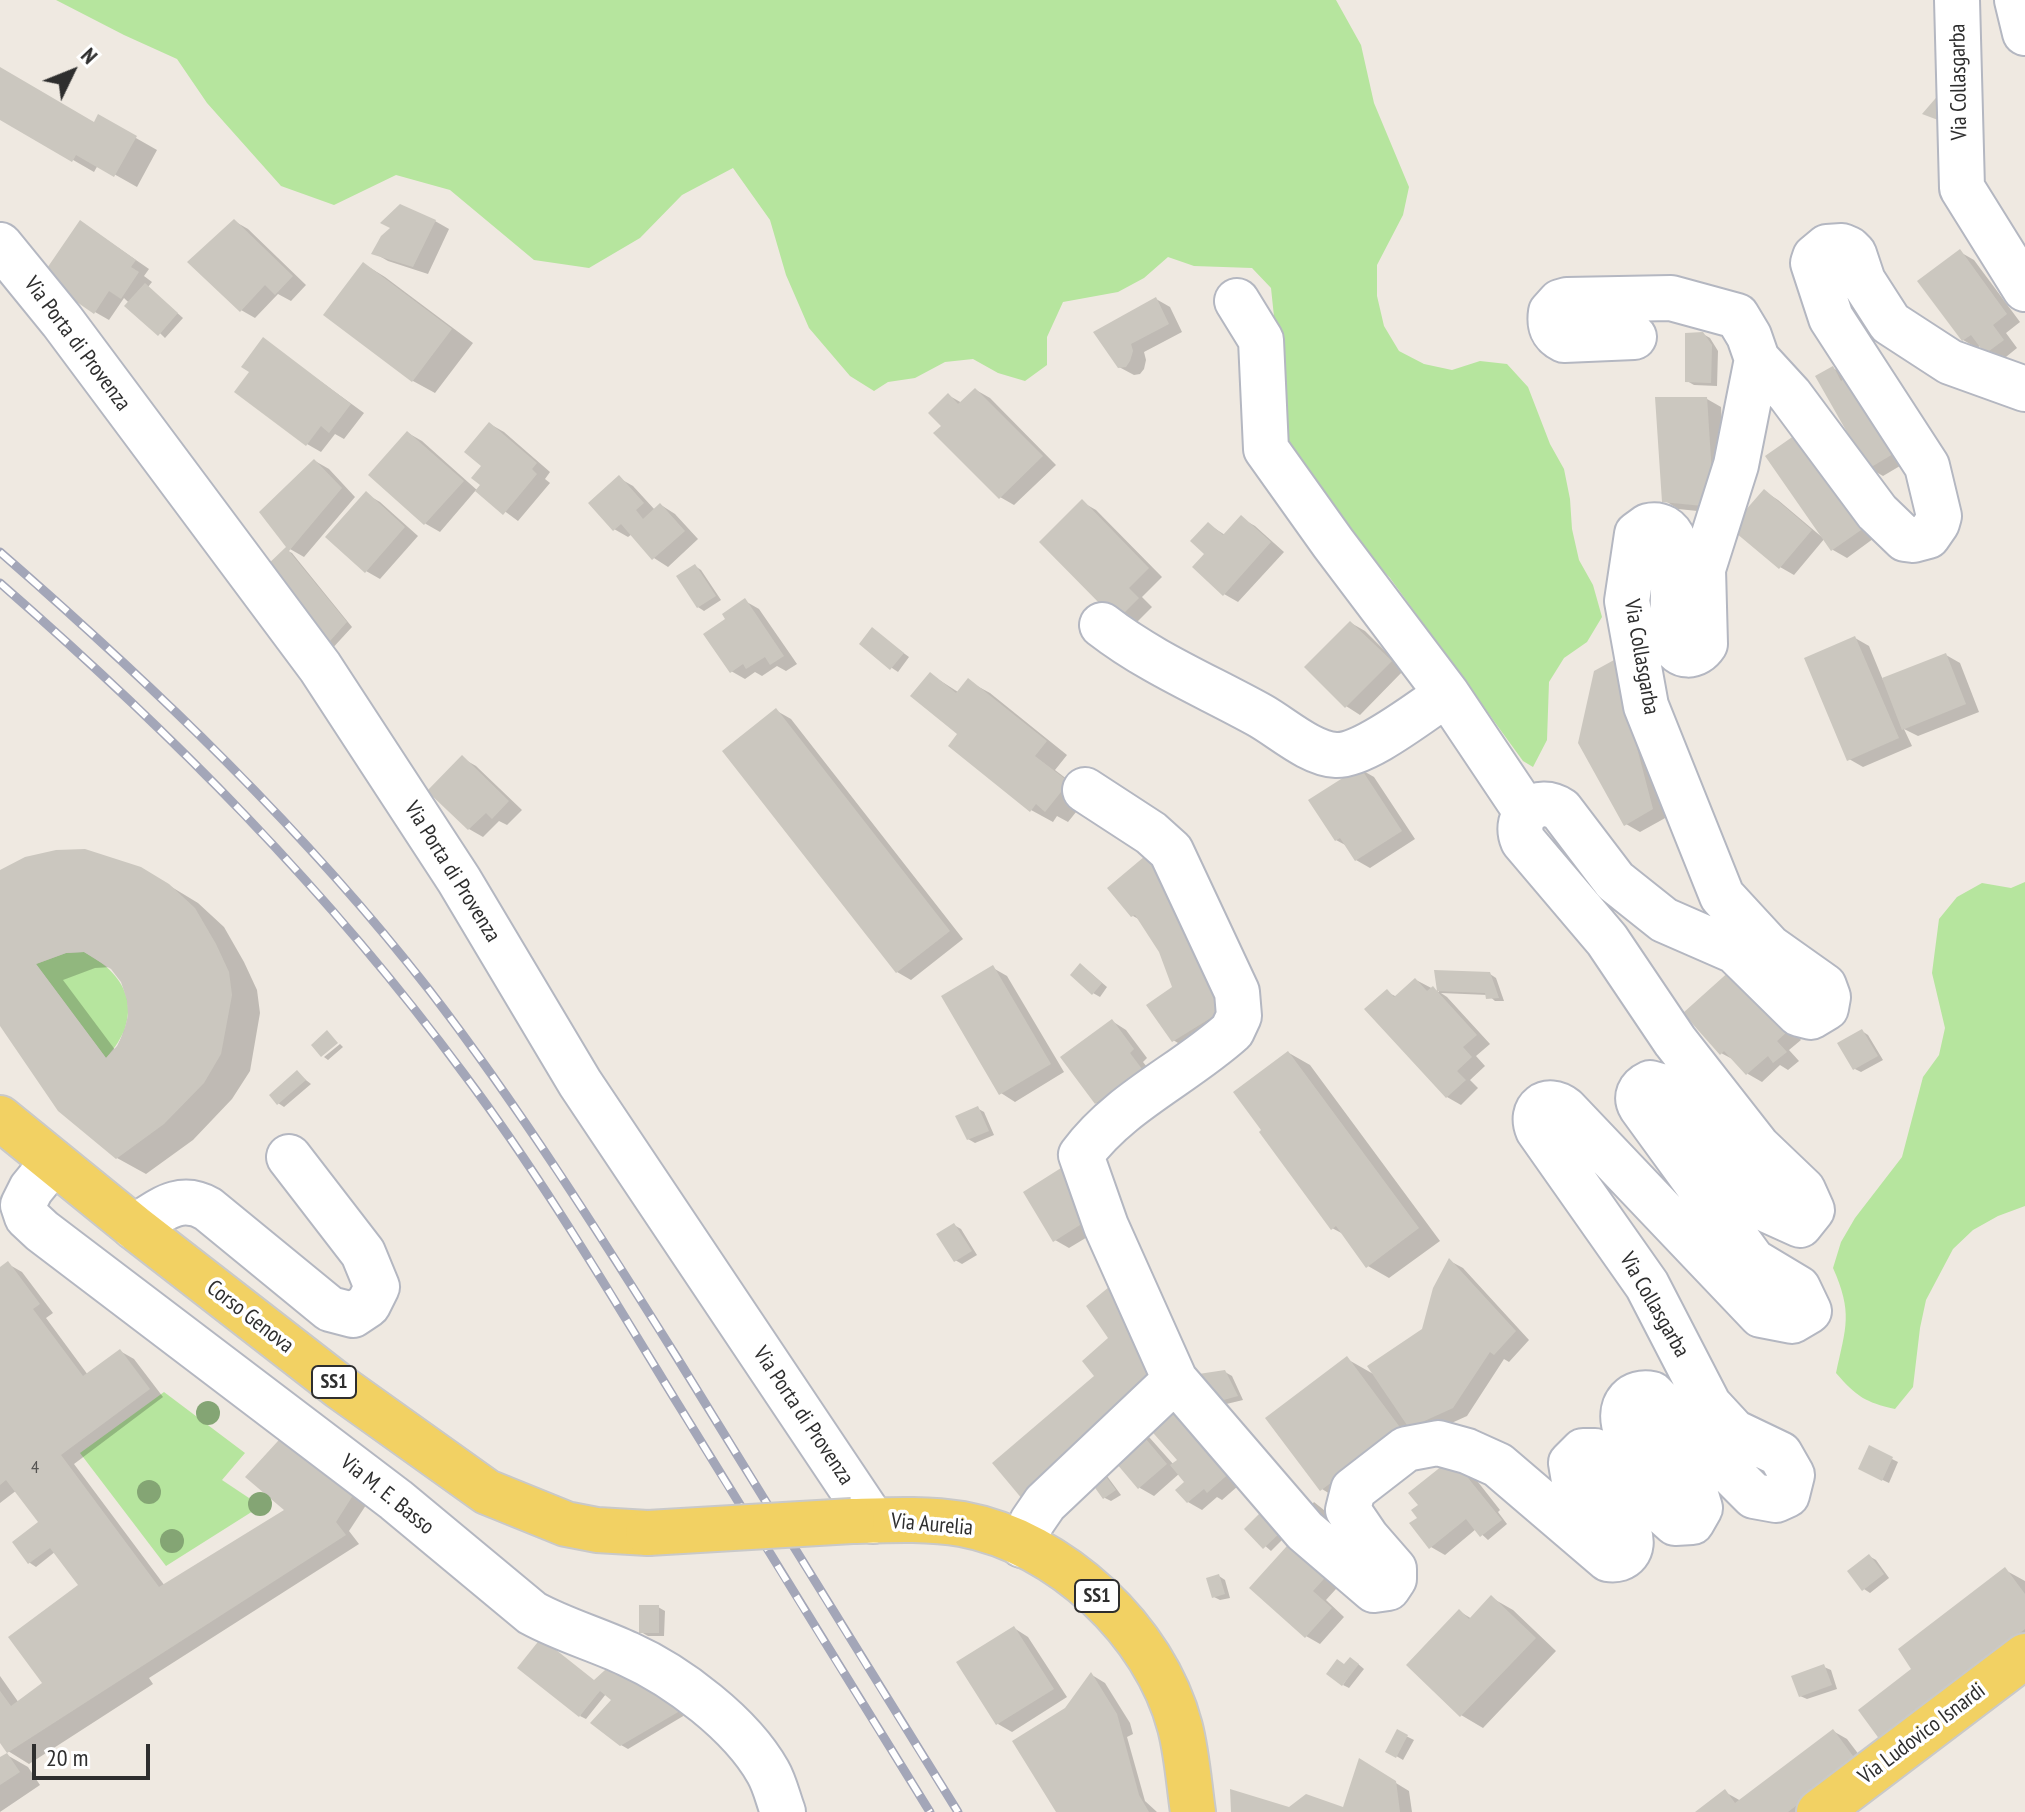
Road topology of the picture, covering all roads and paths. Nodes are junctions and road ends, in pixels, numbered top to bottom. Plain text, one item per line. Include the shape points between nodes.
1 (1957, 0) edge
2 (2017, 0) edge
3 (2025, 33) edge
4 (0, 245) edge
5 (2025, 289) edge
6 (1237, 301) dead end
7 (1634, 337) dead end
8 (1757, 359) junction
9 (2025, 389) edge
10 (1102, 625) dead end
11 (1447, 694) junction
12 (1085, 790) dead end
13 (1526, 812) junction
14 (0, 1118) edge
15 (289, 1157) dead end
16 (53, 1162) junction
17 (134, 1227) junction
18 (1175, 1380) junction
19 (863, 1521) junction
20 (648, 1533) joint
21 (1022, 1545) junction
22 (2025, 1656) edge
23 (783, 1812) edge
24 (1193, 1812) edge
25 (1819, 1812) edge

1 - 5 street, Via Collasgarba via 1962,188
2 - 3 street
4 - 19 street, Via Porta di Provenza via 320,667
6 - 11 street, Via Collasgarba via 1261,340 1266,449
7 - 8 street via 1564,340 1550,326 1551,312 1567,300 1671,298 1737,316
8 - 9 street via 1877,512 1905,539 1913,540 1928,536 1939,516 1927,466 1831,318 1815,257 1827,247 1849,249 1890,323 1950,362
8 - 13 street, Via Collasgarba via 1736,465 1703,569 1705,644 1688,655 1672,642 1674,541 1661,526 1648,526 1637,534 1627,601 1646,706 1722,896 1769,947 1824,986 1826,1008 1811,1017 1799,1014 1735,951 1664,920 1615,881 1555,805 1539,804
10 - 11 street via 1134,650 1304,744 1336,755 1369,746
11 - 13 street, Via Collasgarba
12 - 18 street, Via Collasgarba via 1171,851 1237,992 1239,1016 1232,1031 1133,1104 1081,1155 1106,1226
13 - 18 street, Via Collasgarba via 1520,826 1523,841 1607,940 1675,1041 1758,1147 1803,1190 1812,1210 1800,1225 1769,1211 1664,1087 1650,1083 1641,1089 1641,1107 1701,1193 1753,1261 1798,1288 1809,1311 1792,1321 1761,1315 1561,1105 1549,1102 1536,1113 1538,1130 1647,1285 1709,1405 1734,1432 1780,1454 1792,1475 1787,1495 1776,1500 1754,1496 1652,1394 1638,1394 1626,1402 1624,1424 1697,1498 1700,1508 1692,1522 1675,1523 1595,1451 1583,1451 1571,1463 1574,1481 1631,1539 1625,1556 1608,1559 1498,1465 1438,1443 1406,1449 1353,1490 1348,1510 1394,1569 1388,1588 1374,1590 1305,1531
14 - 16 main road, Corso Genova / SS1
15 - 17 street via 363,1253 377,1287 368,1305 353,1315 330,1309 194,1200
16 - 17 main road, Corso Genova / SS1
16 - 23 street, Via M. E. Basso via 23,1205 42,1231 396,1500 532,1613 625,1652 687,1688 753,1748
17 - 20 main road, Corso Genova / SS1 via 340,1387 487,1492 566,1524
18 - 21 street via 1045,1503
19 - 20 main road, Via Aurelia / SS1, bridge
19 - 21 main road, Via Aurelia / SS1 via 961,1524
21 - 24 main road, Via Aurelia / SS1 via 1069,1573 1135,1635 1162,1678 1180,1728
22 - 25 main road, Via Ludovico Isnardi

